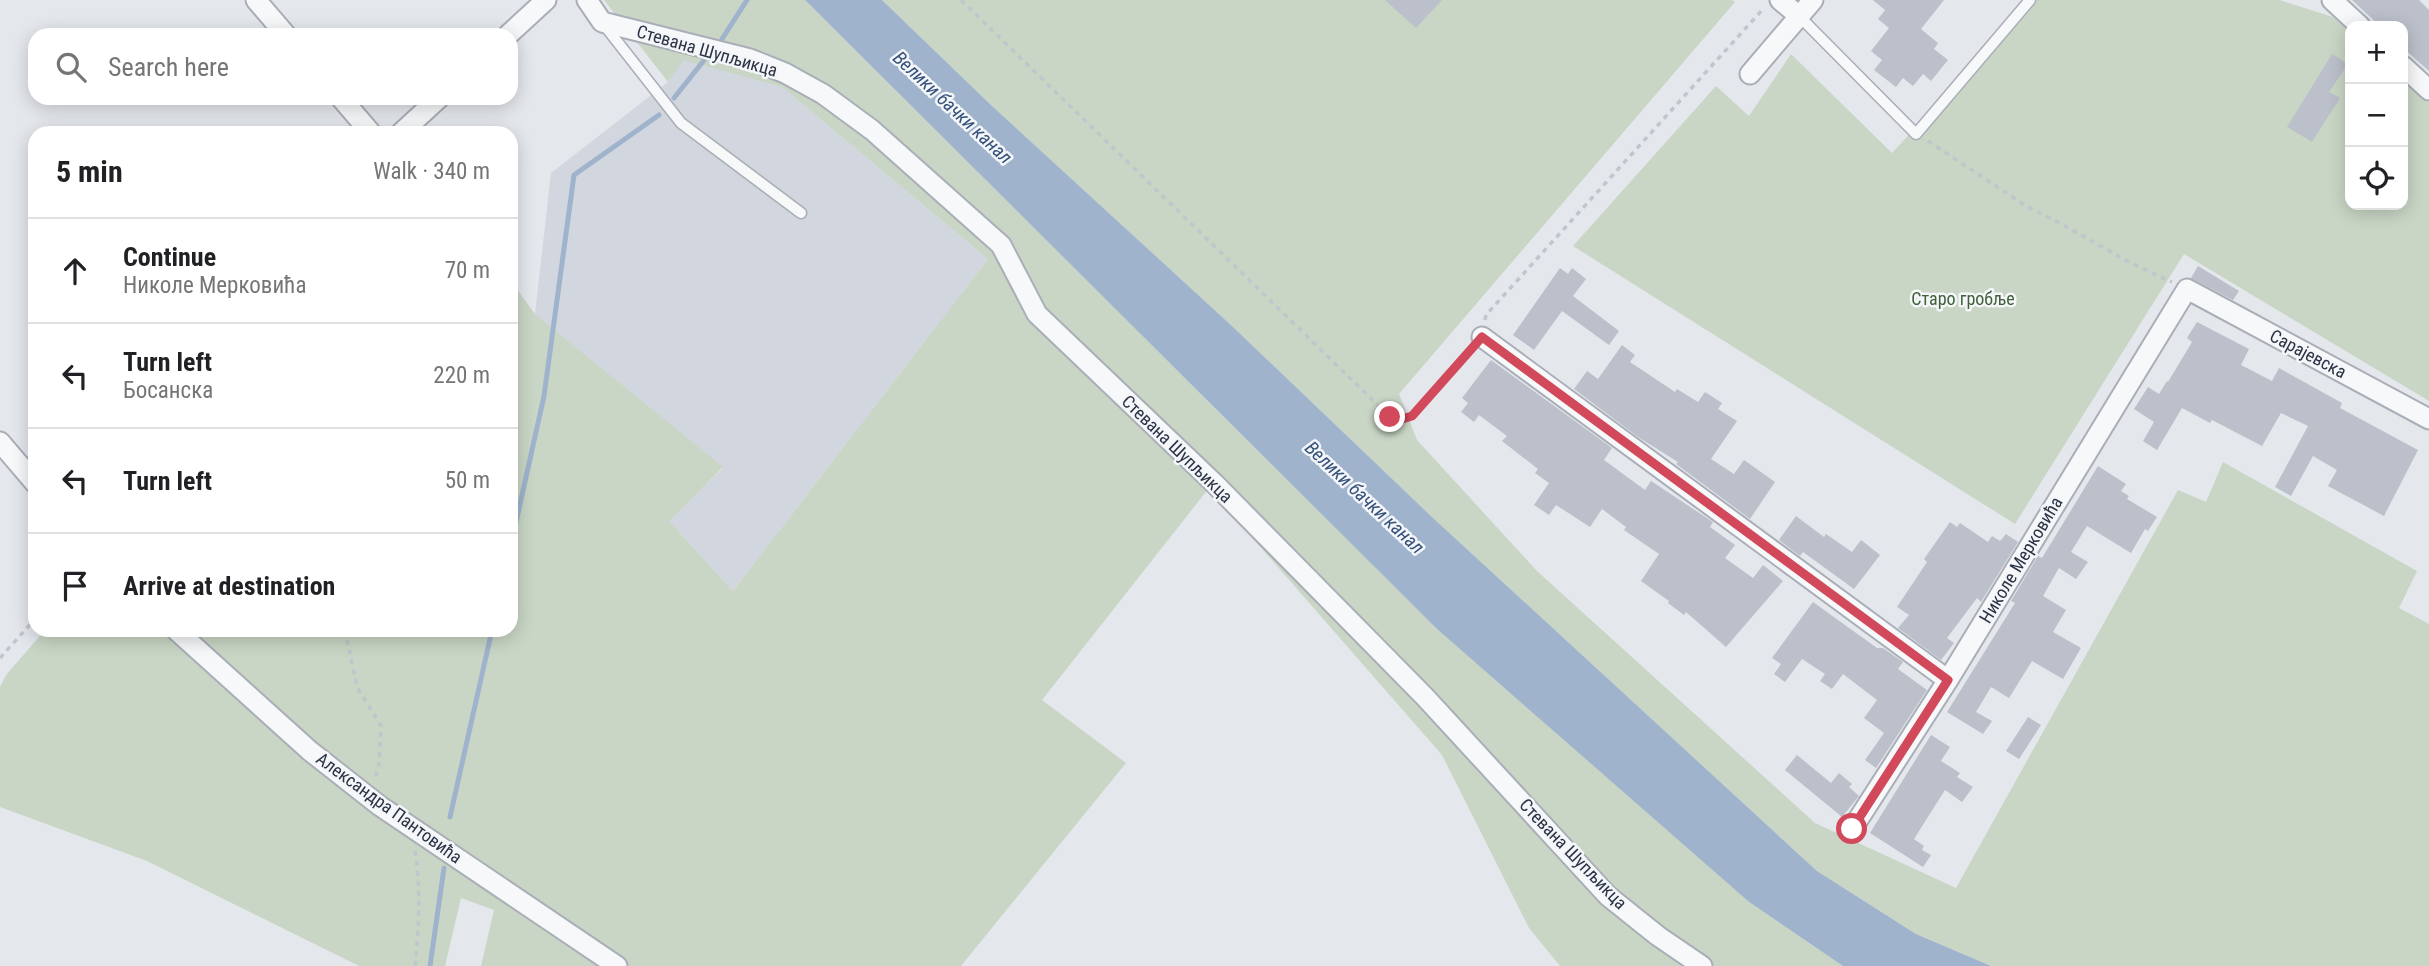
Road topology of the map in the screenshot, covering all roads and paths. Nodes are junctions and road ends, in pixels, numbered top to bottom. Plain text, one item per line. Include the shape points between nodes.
1 (256, 0) edge
2 (545, 0) edge
3 (587, 0) edge
4 (961, 0) edge
5 (1772, 0) edge
6 (1780, 0) edge
7 (1813, 0) edge
8 (2030, 0) edge
9 (2332, 0) edge
10 (1799, 16) junction
11 (2355, 21) edge
12 (603, 22) junction
13 (280, 28) edge
14 (515, 28) edge
15 (2408, 71) edge
16 (1750, 74) dead end
17 (2429, 90) edge
18 (347, 105) edge
19 (431, 105) edge
20 (365, 126) edge
21 (409, 126) edge
22 (1916, 134) junction
23 (801, 213) dead end
24 (2187, 289) junction
25 (1482, 337) junction
26 (2429, 419) edge
27 (0, 442) edge
28 (28, 475) edge
29 (28, 627) edge
30 (184, 637) edge
31 (346, 637) edge
32 (0, 658) edge
33 (1948, 680) junction
34 (370, 798) junction
35 (405, 823) junction
36 (1852, 829) dead end
37 (415, 966) edge
38 (618, 966) edge
39 (1702, 966) edge

1 - 13 street
2 - 14 street
3 - 12 street
4 - 25 path via 1390,417 1412,416
5 - 25 path via 1486,315
6 - 10 street
7 - 10 street
8 - 22 lane
9 - 11 street
10 - 16 street
10 - 22 lane
12 - 23 lane via 681,122
12 - 39 street, Стевана Шупљикца via 750,59 785,73 872,130 1000,245 1037,314 1214,483 1425,697 1608,896
15 - 17 street
18 - 20 street
19 - 21 street
22 - 24 path via 2026,206
24 - 26 street, Сарајевска
24 - 33 street, Николе Мерковића
25 - 33 street
27 - 28 street
29 - 32 path
30 - 34 street, Александра Пантовића via 310,751
31 - 34 path via 357,687 382,726
33 - 36 street, Николе Мерковића
34 - 35 street, Александра Пантовића
35 - 37 path via 418,871
35 - 38 street, Александра Пантовића

